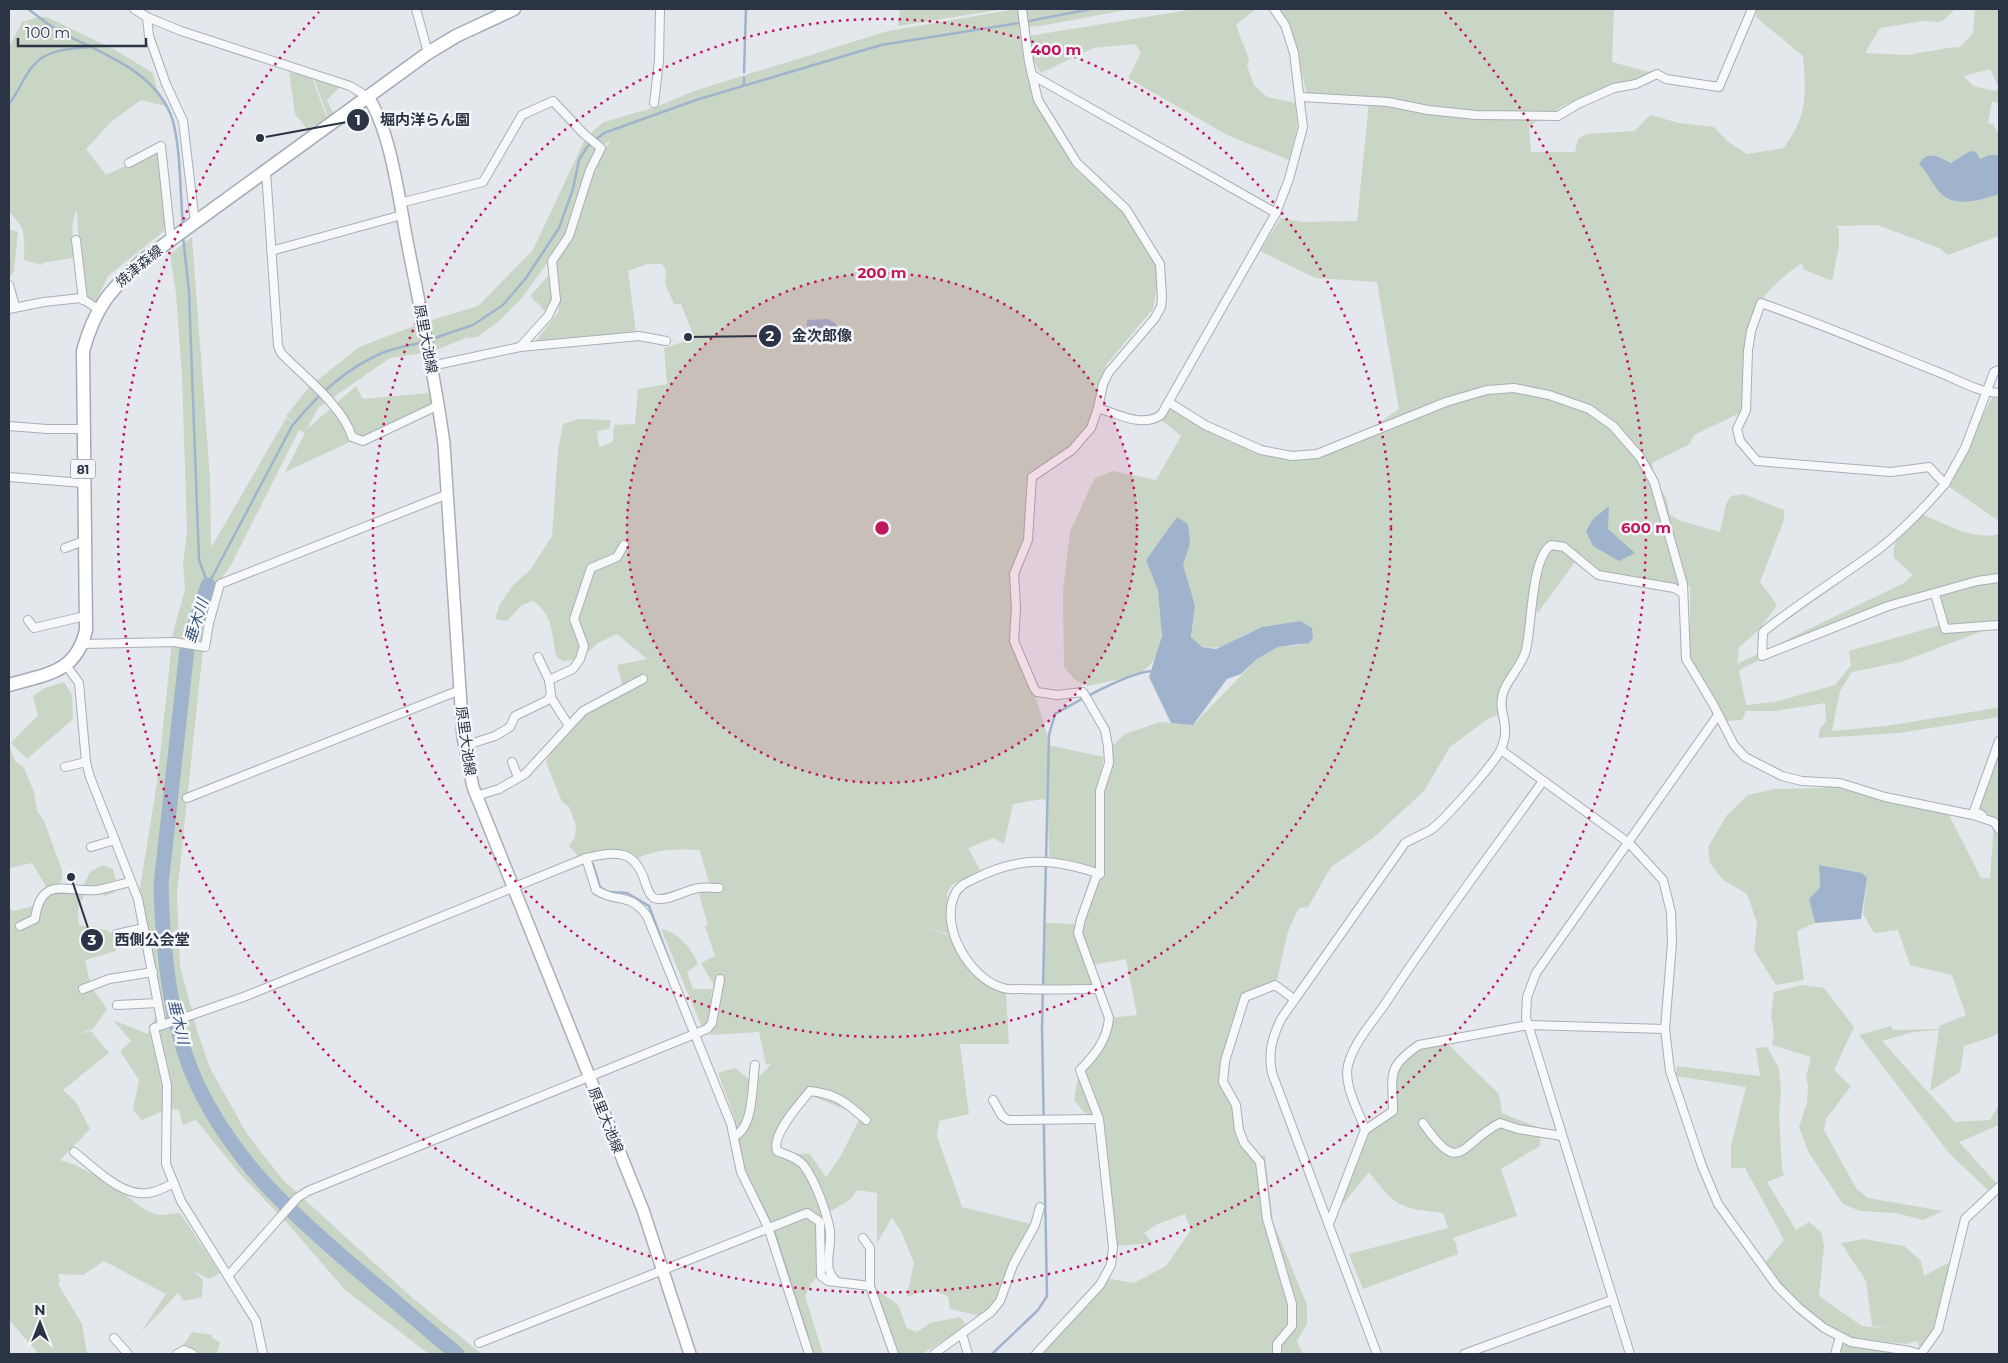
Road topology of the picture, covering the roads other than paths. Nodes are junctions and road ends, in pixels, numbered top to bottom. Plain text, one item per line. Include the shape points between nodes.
1 (134, 9) edge
2 (416, 9) edge
3 (514, 9) edge
4 (660, 9) edge
5 (1274, 9) edge
6 (1752, 9) edge
7 (1022, 11) edge
8 (147, 17) junction
9 (428, 53) junction
10 (1032, 75) junction
11 (368, 97) junction
12 (1300, 97) junction
13 (654, 103) dead end
14 (129, 162) dead end
15 (266, 171) junction
16 (400, 203) junction
17 (1276, 213) junction
18 (402, 215) junction
19 (193, 223) junction
20 (76, 240) dead end
21 (170, 241) junction
22 (271, 251) junction
23 (9, 285) edge
24 (83, 300) junction
25 (12, 308) edge
26 (98, 309) junction
27 (666, 341) dead end
28 (520, 347) junction
29 (431, 366) junction
30 (1999, 370) edge
31 (1988, 392) junction
32 (1999, 393) edge
33 (1170, 402) junction
34 (439, 405) junction
35 (1098, 408) junction
36 (9, 426) edge
37 (83, 429) junction
38 (9, 477) edge
39 (83, 483) junction
40 (1945, 484) junction
41 (448, 494) junction
42 (84, 541) junction
43 (624, 545) dead end
44 (65, 548) dead end
45 (1999, 578) edge
46 (1683, 593) junction
47 (1935, 594) junction
48 (85, 616) junction
49 (28, 620) dead end
50 (1999, 625) edge
51 (83, 644) junction
52 (538, 657) dead end
53 (66, 665) junction
54 (643, 679) dead end
55 (549, 680) junction
56 (9, 685) edge
57 (460, 690) junction
58 (550, 696) junction
59 (1718, 715) junction
60 (569, 726) junction
61 (1999, 740) edge
62 (464, 746) junction
63 (1501, 750) junction
64 (86, 762) junction
65 (512, 762) dead end
66 (66, 767) dead end
67 (518, 777) junction
68 (1543, 781) junction
69 (476, 796) junction
70 (187, 798) dead end
71 (1997, 826) edge
72 (115, 840) junction
73 (1629, 843) junction
74 (90, 846) dead end
75 (586, 858) junction
76 (1100, 874) junction
77 (131, 882) junction
78 (512, 887) junction
79 (719, 888) dead end
80 (20, 926) dead end
81 (144, 928) junction
82 (117, 934) dead end
83 (153, 972) junction
84 (720, 979) dead end
85 (83, 989) dead end
86 (1098, 989) junction
87 (1294, 999) junction
88 (158, 1003) junction
89 (117, 1005) dead end
90 (162, 1025) junction
91 (1528, 1025) junction
92 (1665, 1029) junction
93 (695, 1035) junction
94 (755, 1065) dead end
95 (589, 1078) junction
96 (993, 1100) dead end
97 (1098, 1119) junction
98 (866, 1120) dead end
99 (1423, 1123) dead end
100 (1365, 1130) junction
101 (734, 1136) junction
102 (1562, 1136) junction
103 (74, 1152) dead end
104 (174, 1183) junction
105 (1999, 1187) edge
106 (1040, 1207) dead end
107 (1329, 1224) junction
108 (768, 1227) junction
109 (863, 1238) dead end
110 (663, 1269) junction
111 (228, 1276) junction
112 (837, 1282) junction
113 (870, 1286) junction
114 (1612, 1300) junction
115 (962, 1334) junction
116 (1840, 1337) junction
117 (114, 1338) dead end
118 (480, 1343) dead end
119 (128, 1354) edge
120 (178, 1354) edge
121 (193, 1354) edge
122 (263, 1354) edge
123 (690, 1354) edge
124 (809, 1354) edge
125 (894, 1354) edge
126 (934, 1354) edge
127 (968, 1354) edge
128 (1036, 1354) edge
129 (1277, 1354) edge
130 (1377, 1354) edge
131 (1464, 1354) edge
132 (1630, 1354) edge
133 (1835, 1354) edge
134 (1920, 1354) edge

1 - 8 street
2 - 9 street
3 - 9 main road, 焼津森線 / 81
4 - 13 street
5 - 12 street via 1285,25 1294,53
6 - 12 street via 1719,87 1666,80 1657,74 1636,84 1614,88 1558,116 1544,117 1476,115 1388,102
7 - 10 street
8 - 11 street via 180,31 350,86
8 - 19 street via 149,36 183,121
9 - 11 main road, 焼津森線 / 81
10 - 17 street
10 - 35 street via 1038,100 1060,138 1077,163 1126,209 1160,264 1161,306 1155,318 1109,372
11 - 15 main road, 焼津森線 / 81
11 - 16 main road, 原里大池線 via 378,115
12 - 17 street via 1302,127 1289,180
14 - 21 street via 162,146
15 - 19 main road, 焼津森線 / 81
15 - 22 street
16 - 18 main road, 原里大池線
16 - 28 street via 483,182 522,115 553,101 601,148 590,170 569,236 552,261 556,300 548,316
17 - 33 street
18 - 22 street
18 - 29 main road, 原里大池線
19 - 21 main road, 焼津森線 / 81
20 - 24 street
21 - 26 main road, 焼津森線 / 81 via 113,287
22 - 34 street via 281,353 328,401 349,426 352,436 362,441
23 - 25 street
24 - 25 street
24 - 26 street
26 - 37 main road, 焼津森線 / 81 via 83,351
27 - 28 street via 640,336
28 - 29 street
29 - 34 main road, 原里大池線
30 - 31 street via 1994,372
31 - 32 street
31 - 40 street
31 - 40 street via 1761,303 1748,351 1746,410 1737,429 1740,441 1756,461 1891,472 1930,467
33 - 35 street via 1161,415 1144,422
33 - 46 street via 1205,425 1261,450 1292,456 1317,454 1446,402 1487,390 1514,388 1589,409 1613,426 1640,457 1654,482
34 - 41 main road, 原里大池線
35 - 76 street via 1091,428 1072,450 1032,477 1028,540 1014,574 1014,641 1037,692 1057,695 1084,692 1105,730 1108,763 1100,791
36 - 37 street
37 - 39 main road, 焼津森線 / 81
38 - 39 street
39 - 42 main road, 焼津森線 / 81
40 - 47 street via 1920,513 1880,548 1763,632 1762,656 1888,606
41 - 51 street via 220,584 205,647 174,642
41 - 57 main road, 原里大池線
42 - 44 street
42 - 48 main road, 焼津森線 / 81
43 - 55 street via 618,557 591,568 574,619 584,646 580,659 573,669
45 - 47 street
46 - 59 street via 1686,659
46 - 63 street via 1674,588 1598,576 1564,547 1551,545 1545,549 1536,578 1526,650 1503,693 1507,729
47 - 50 street via 1945,629
48 - 49 street via 34,628
48 - 51 main road, 焼津森線 / 81
51 - 53 main road via 76,657
52 - 55 street
53 - 56 main road via 55,672
53 - 64 street via 78,683
54 - 60 street via 583,711
55 - 58 street
57 - 62 main road, 原里大池線
57 - 70 street
58 - 60 street
58 - 62 street via 515,716 510,727 495,736
59 - 71 street via 1734,745 1745,757 1782,776 1802,781 1840,783 1885,797 1973,815
59 - 73 street
60 - 67 street
61 - 71 street via 1974,811
62 - 69 main road, 原里大池線
63 - 68 street
63 - 87 street via 1432,828 1405,843
64 - 66 street
64 - 72 street
65 - 67 street
67 - 69 street
68 - 73 street
68 - 100 street via 1356,1044 1347,1078
69 - 78 main road, 原里大池線
72 - 74 street
72 - 77 street
73 - 91 street via 1536,973 1527,997
73 - 92 street via 1663,880 1668,893 1672,943
75 - 78 street
75 - 79 street via 616,854 635,860 641,868 648,893 654,898 699,888
75 - 93 street via 596,890 635,902 647,916
76 - 86 street via 1096,877 1078,933
76 - 86 street via 1063,862 1035,860 991,870 961,885 954,894 952,914 954,937 963,957 979,974 1003,988
77 - 80 street via 96,890 58,887 49,891 37,905 35,919
77 - 81 street
78 - 90 street via 246,996
78 - 95 main road, 原里大池線
81 - 82 street
81 - 83 street
83 - 85 street via 109,979
83 - 88 street
84 - 93 street via 712,1023
86 - 97 street via 1108,1018 1108,1033 1093,1057 1080,1070
87 - 107 street via 1280,1018 1273,1036 1270,1061
87 - 129 street via 1275,985 1245,997 1225,1061 1223,1082 1236,1105 1244,1143 1260,1162 1267,1219 1292,1304 1292,1326 1277,1344
88 - 89 street
88 - 90 street
90 - 104 street via 154,1028 167,1085 166,1164
91 - 92 street
91 - 100 street via 1419,1045 1404,1055 1394,1070 1390,1087 1393,1111
91 - 102 street
92 - 116 street via 1670,1071 1718,1204 1777,1286 1801,1311
93 - 95 street
93 - 101 street
94 - 101 street via 748,1118 744,1129
95 - 110 main road, 原里大池線 via 643,1210
95 - 111 street via 297,1198
96 - 97 street via 1008,1120
97 - 128 street via 1113,1247 1111,1265 1100,1285
98 - 112 street via 844,1100 824,1092 810,1091 794,1109 775,1146 777,1151 804,1165 819,1196 830,1231 827,1269 829,1276
99 - 102 street via 1438,1145 1450,1152 1460,1152 1500,1123
100 - 107 street
101 - 108 street via 741,1172
102 - 114 street
103 - 104 street via 128,1190 151,1193
104 - 111 street via 186,1209
105 - 134 street via 1965,1219 1938,1330
106 - 115 street via 1000,1301
107 - 130 street
108 - 110 street
108 - 112 street via 807,1213 820,1222 821,1276
108 - 124 street
109 - 113 street via 870,1248
110 - 118 street
110 - 123 main road, 原里大池線
111 - 122 street via 256,1320
112 - 113 street
113 - 125 street
114 - 131 street
114 - 132 street
115 - 126 street
115 - 127 street
116 - 133 street
116 - 134 street via 1851,1342
117 - 119 street
120 - 121 street via 184,1350

